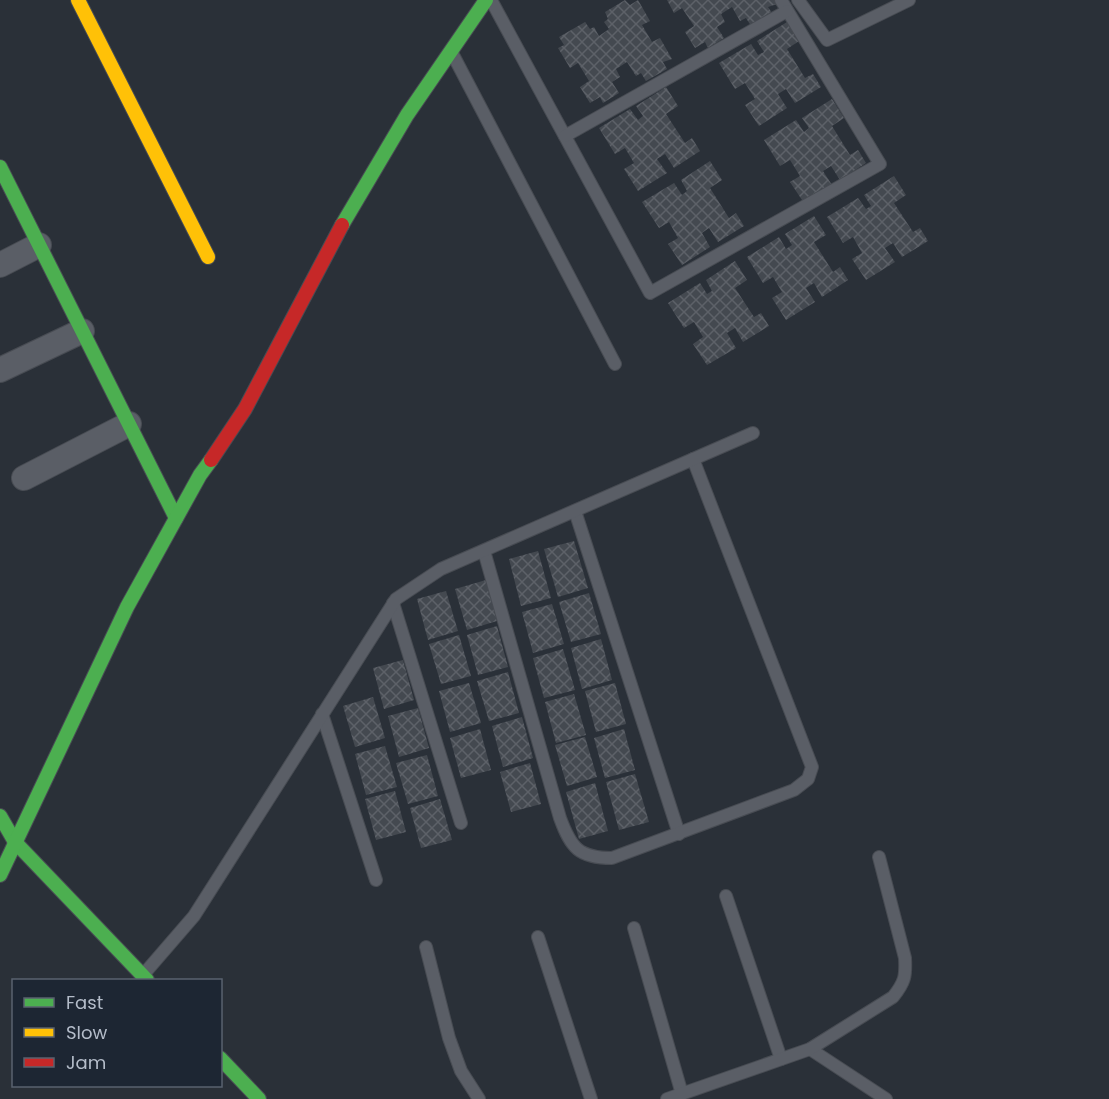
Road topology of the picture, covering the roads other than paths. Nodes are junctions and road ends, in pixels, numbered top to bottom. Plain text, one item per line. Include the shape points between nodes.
1 (78, 0) edge
2 (486, 0) edge
3 (491, 0) edge
4 (798, 0) edge
5 (909, 0) edge
6 (784, 5) edge
7 (451, 52) junction
8 (565, 136) junction
9 (0, 167) edge
10 (39, 245) junction
11 (208, 257) dead end
12 (0, 264) edge
13 (82, 331) junction
14 (615, 364) dead end
15 (0, 369) edge
16 (129, 424) junction
17 (753, 433) dead end
18 (693, 459) junction
19 (24, 478) dead end
20 (575, 511) junction
21 (176, 518) junction
22 (484, 551) junction
23 (393, 603) junction
24 (322, 714) junction
25 (0, 816) edge
26 (461, 823) dead end
27 (679, 834) junction
28 (879, 857) dead end
29 (5, 859) edge
30 (376, 880) dead end
31 (726, 896) dead end
32 (634, 928) dead end
33 (538, 937) dead end
34 (426, 947) dead end
35 (145, 978) edge
36 (810, 1049) junction
37 (781, 1059) junction
38 (222, 1060) edge
39 (682, 1094) junction
40 (259, 1099) edge
41 (479, 1099) edge
42 (591, 1099) edge
43 (667, 1099) edge
44 (885, 1099) edge

1 - 11 street
2 - 7 street
3 - 8 lane
4 - 5 lane via 827,39
6 - 8 lane
6 - 8 lane via 880,164 650,293
7 - 14 lane
7 - 21 street via 375,167 245,409
9 - 10 street
10 - 12 street
10 - 13 street
13 - 15 street
13 - 16 street
16 - 19 street
16 - 21 street
17 - 18 lane
18 - 20 lane
18 - 27 lane via 812,767 808,779 794,790
20 - 22 lane
20 - 27 lane
21 - 29 street via 128,607
22 - 23 lane via 441,569
22 - 27 lane via 560,818 573,846 585,855 612,858
23 - 24 lane
23 - 26 lane
24 - 30 lane
24 - 35 lane via 194,916
25 - 29 street
28 - 36 lane via 905,958 903,984 893,997
29 - 35 street
31 - 37 lane
32 - 39 lane
33 - 42 lane
34 - 41 lane via 449,1038 461,1071
36 - 37 lane
36 - 44 lane
37 - 39 lane
38 - 40 street
39 - 43 lane

